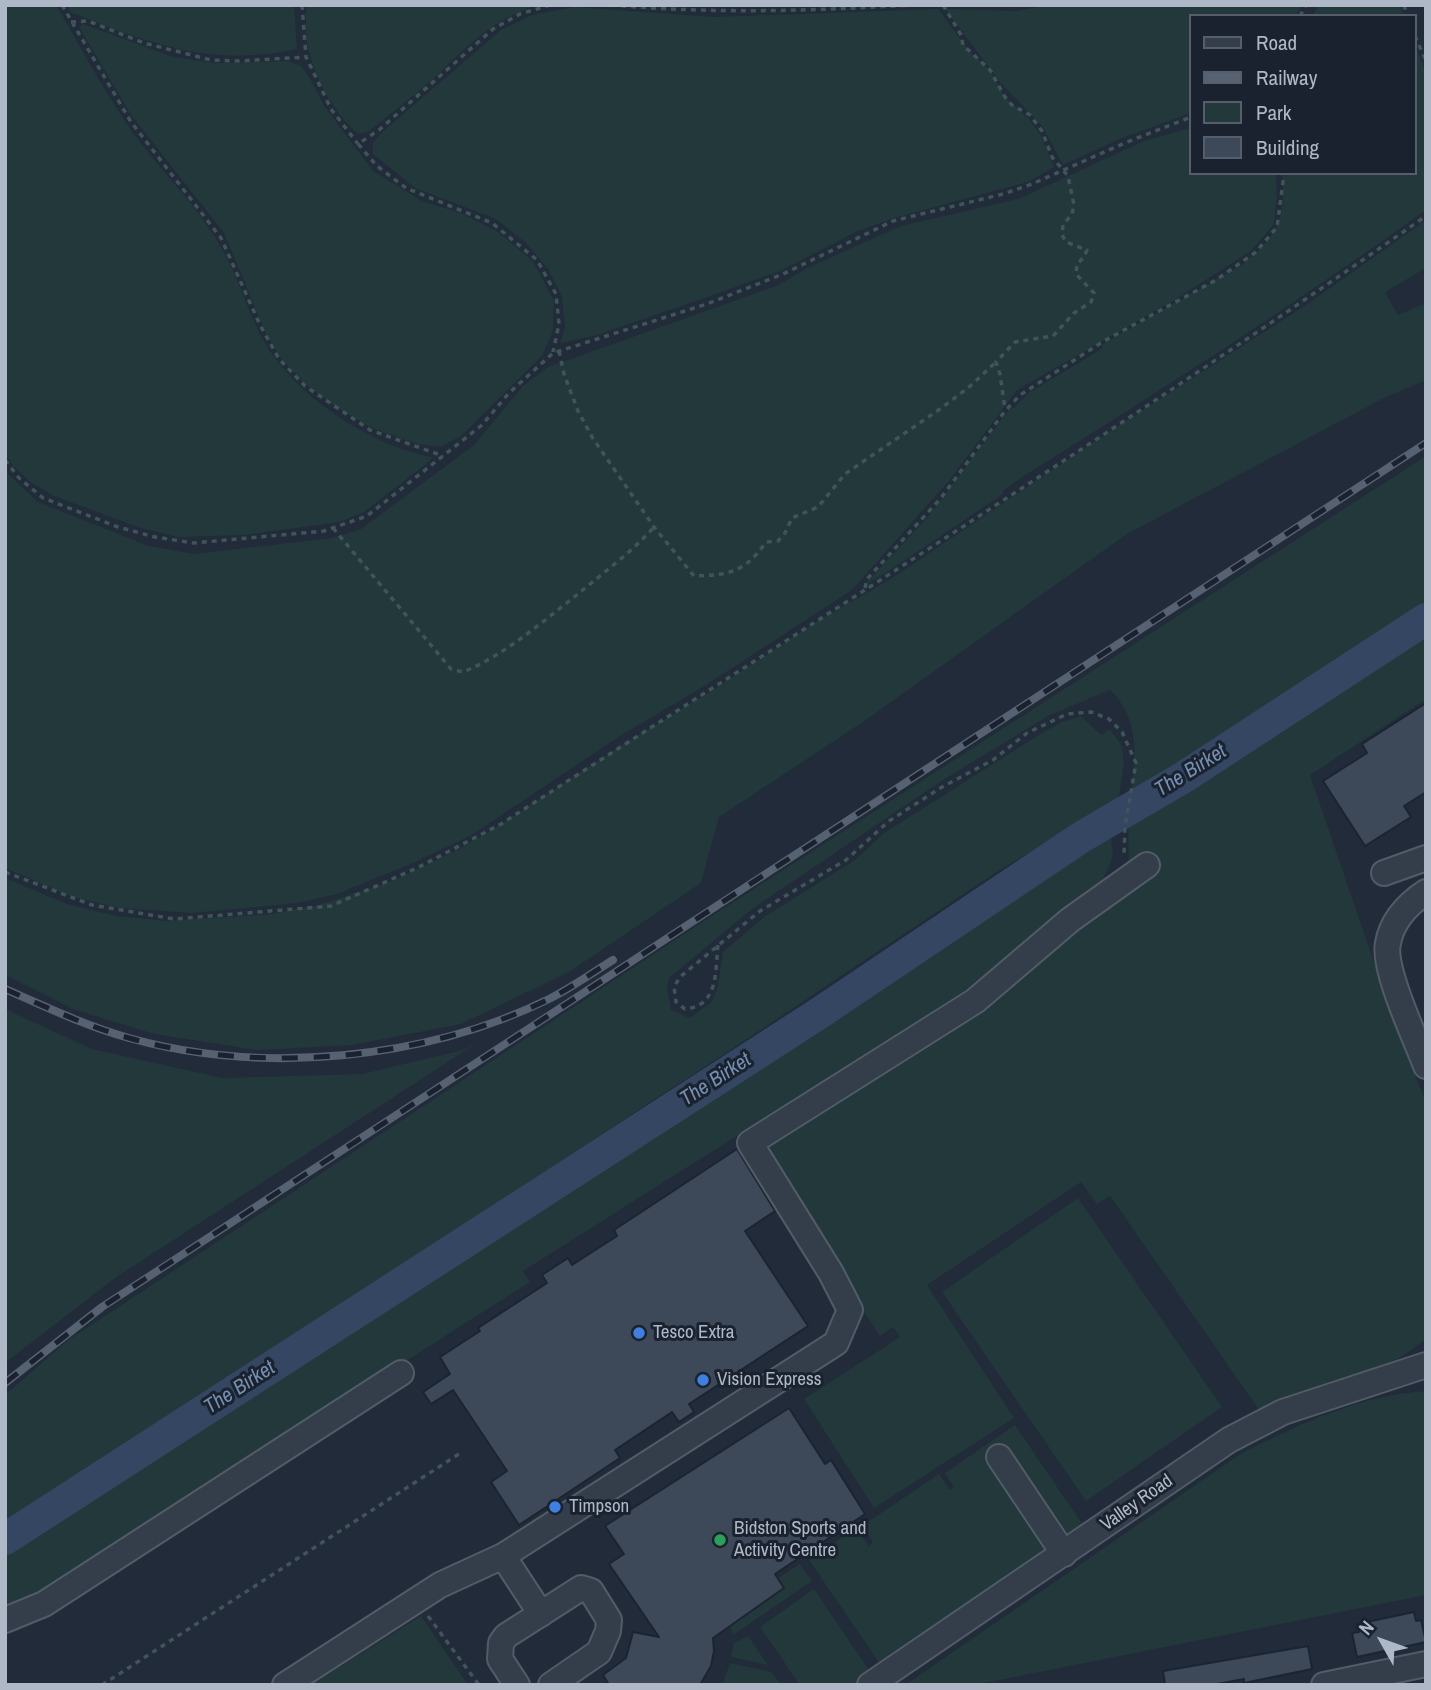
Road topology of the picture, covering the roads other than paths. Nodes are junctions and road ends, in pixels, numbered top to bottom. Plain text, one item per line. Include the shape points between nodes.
1 (1426, 858) edge
2 (1147, 865) dead end
3 (1384, 873) dead end
4 (1426, 892) edge
5 (1426, 1066) edge
6 (1426, 1366) edge
7 (401, 1373) dead end
8 (999, 1457) dead end
9 (1064, 1554) junction
10 (503, 1556) junction
11 (44, 1604) junction
12 (541, 1614) junction
13 (5, 1620) edge
14 (5, 1636) edge
15 (1426, 1664) edge
16 (1333, 1684) edge
17 (285, 1685) edge
18 (517, 1685) edge
19 (551, 1685) edge
20 (870, 1685) edge

1 - 3 street
2 - 10 street via 1070,920 975,1001 750,1143 850,1310 836,1343
4 - 5 street via 1397,920 1387,944 1389,966
6 - 9 street, Valley Road via 1283,1412 1229,1440
7 - 11 street
8 - 9 street
9 - 20 street, Valley Road
10 - 12 street
10 - 17 street via 440,1585
11 - 13 street
11 - 14 street
12 - 18 street via 501,1643 500,1659
12 - 19 street via 586,1588 609,1620 598,1652
15 - 16 street

